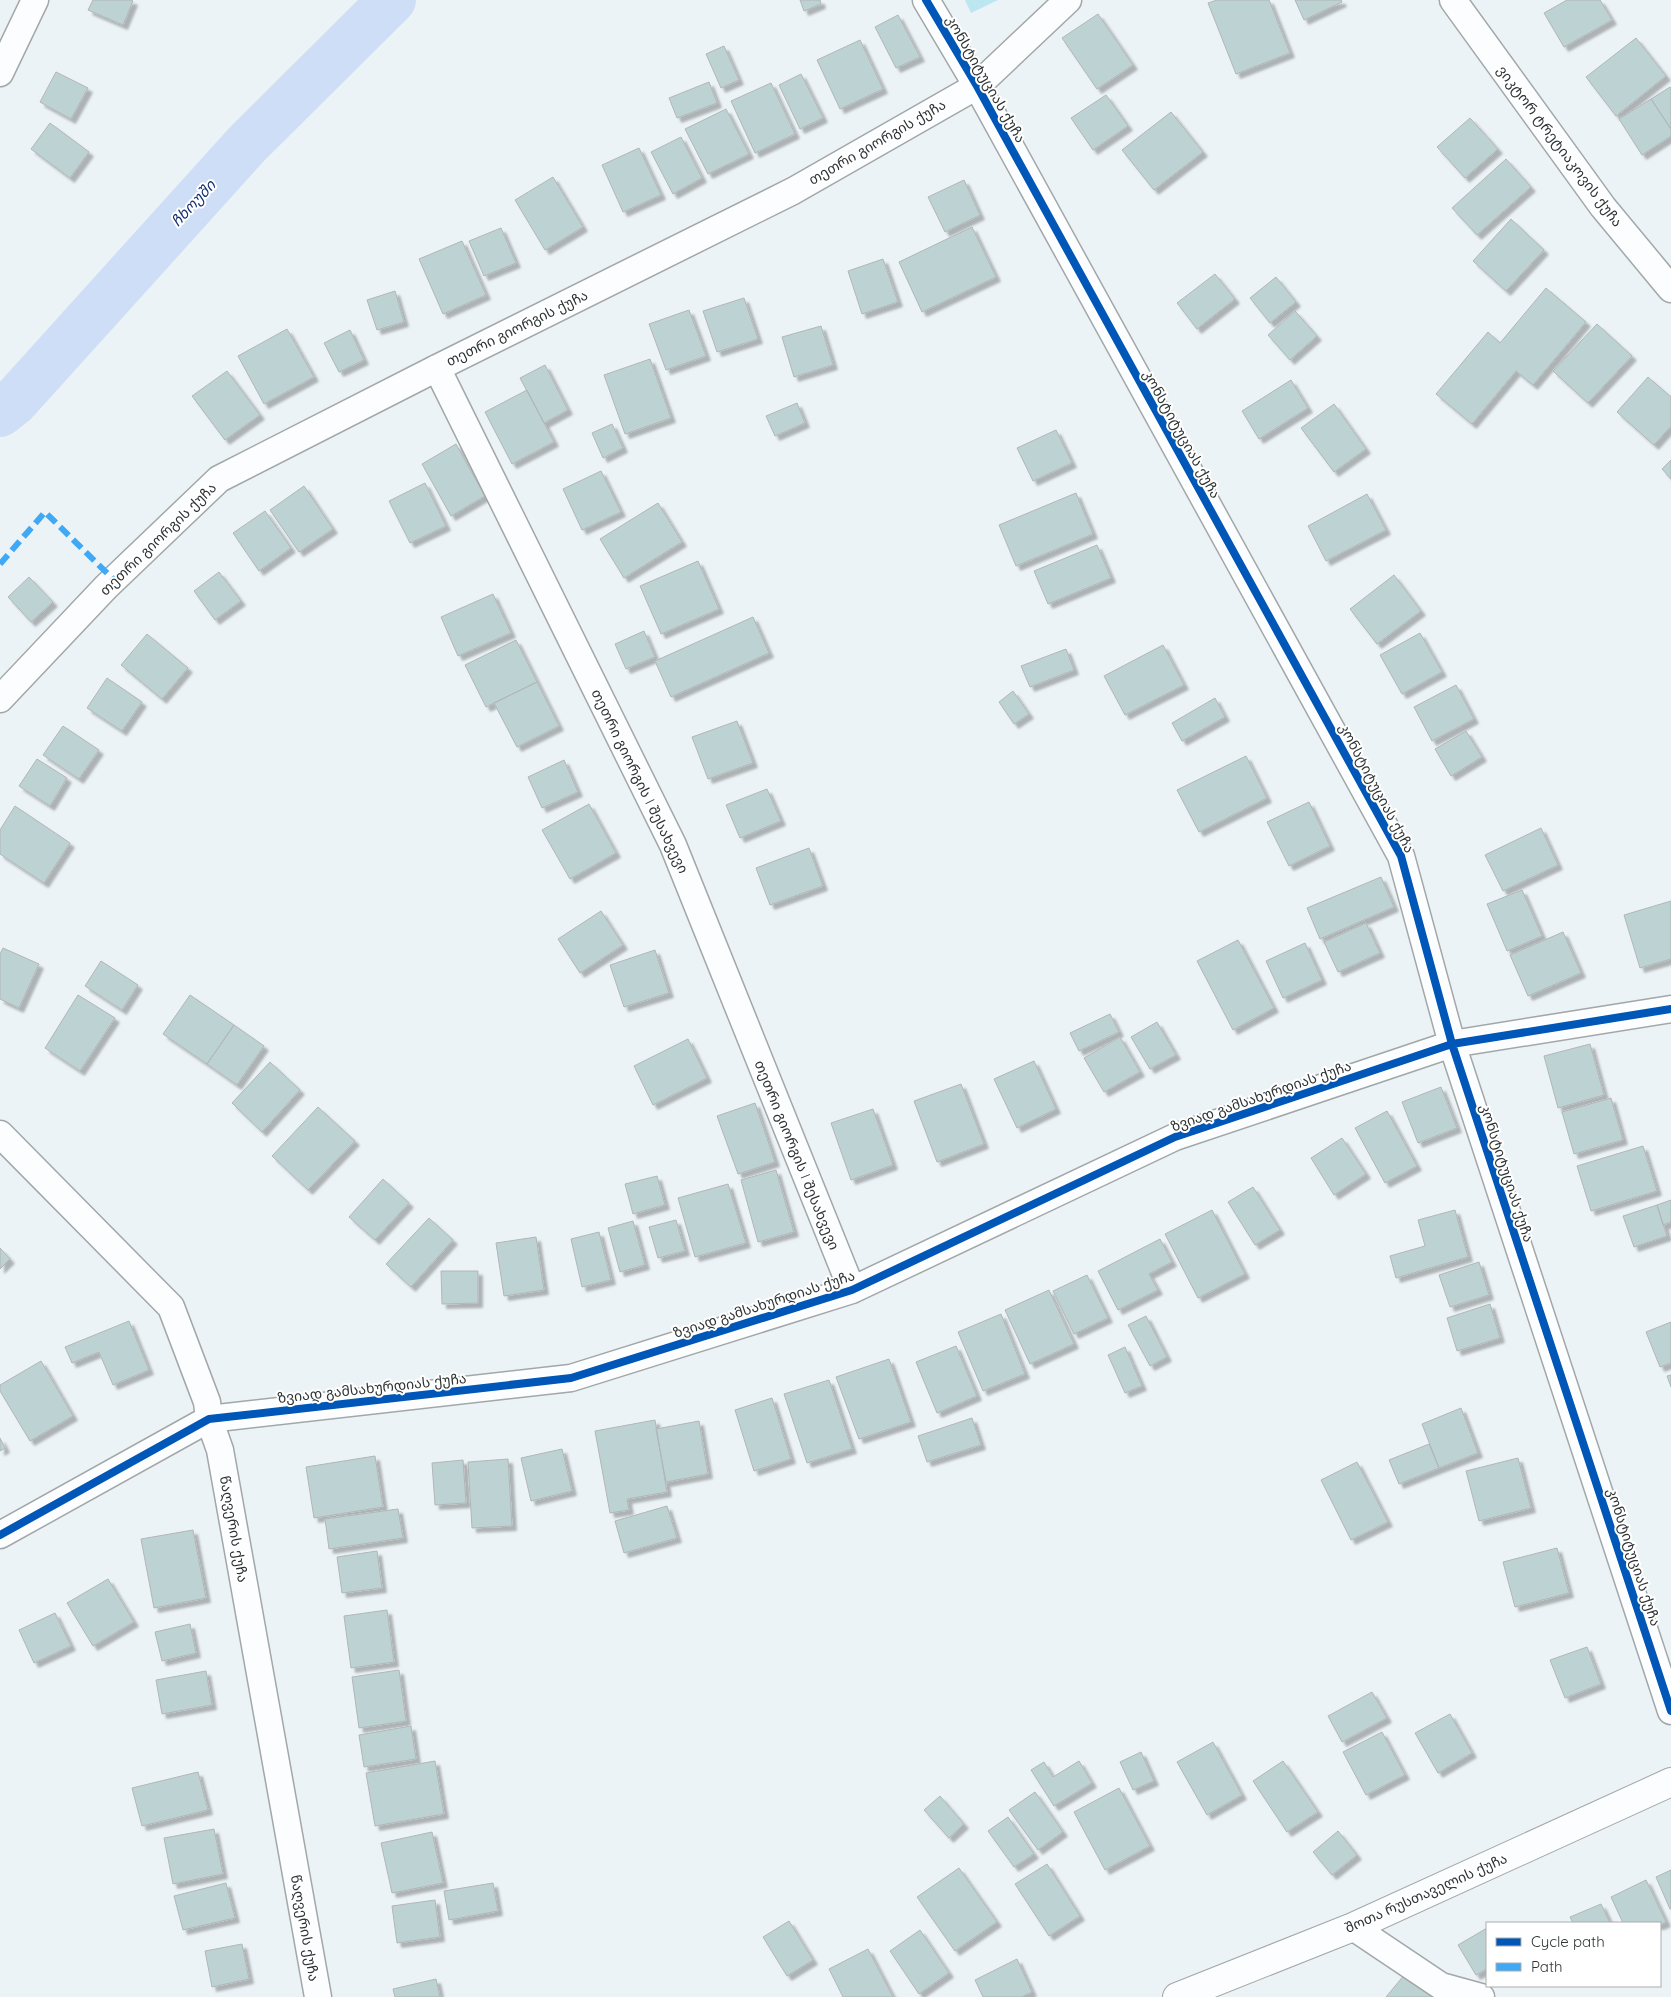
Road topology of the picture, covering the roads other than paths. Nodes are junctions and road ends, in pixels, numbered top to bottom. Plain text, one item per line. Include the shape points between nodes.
1 (35, 0) edge
2 (926, 0) edge
3 (1068, 0) edge
4 (1453, 0) edge
5 (0, 73) edge
6 (976, 86) junction
7 (1671, 289) edge
8 (437, 368) junction
9 (0, 699) edge
10 (1671, 1009) edge
11 (1452, 1044) junction
12 (0, 1134) edge
13 (852, 1290) junction
14 (209, 1419) junction
15 (0, 1535) edge
16 (1671, 1712) edge
17 (1671, 1782) edge
18 (1353, 1927) junction
19 (318, 1997) edge
20 (1178, 1997) edge
21 (1481, 1997) edge

1 - 5 street
2 - 6 street, კონსტიტუციას ქუჩა
3 - 6 street, თეთრი გიორგის ქუჩა
4 - 7 street, ვიკტორ ტრეტიაკოვის ქუჩა via 1604,207
6 - 8 street, თეთრი გიორგის ქუჩა via 793,191
6 - 11 street, კონსტიტუციას ქუჩა via 1401,856
8 - 9 street, თეთრი გიორგის ქუჩა via 219,479 106,587
8 - 13 street, თეთრი გიორგის I შესახვევი via 673,845
10 - 11 street, ზვიად გამსახურდიას ქუჩა
11 - 13 street, ზვიად გამსახურდიას ქუჩა via 1175,1137
11 - 16 street, კონსტიტუციას ქუჩა
12 - 14 street, წაღვერის ქუჩა via 171,1307 207,1402
13 - 14 street, ზვიად გამსახურდიას ქუჩა via 571,1378
14 - 15 street, ზვიად გამსახურდიას ქუჩა
14 - 19 street, წაღვერის ქუჩა via 220,1450
17 - 18 main road, შოთა რუსთაველის ქუჩა
18 - 20 main road, შოთა რუსთაველის ქუჩა
18 - 21 street via 1441,1986

